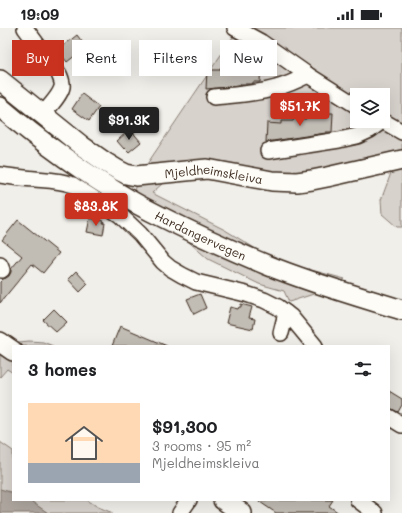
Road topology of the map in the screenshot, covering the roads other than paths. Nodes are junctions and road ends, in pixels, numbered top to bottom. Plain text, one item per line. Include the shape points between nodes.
1 (26, 28) edge
2 (235, 28) edge
3 (308, 75) junction
4 (0, 80) edge
5 (214, 97) dead end
6 (350, 102) edge
7 (0, 107) edge
8 (42, 115) junction
9 (390, 125) edge
10 (373, 128) edge
11 (402, 132) edge
12 (268, 151) dead end
13 (402, 160) edge
14 (0, 175) edge
15 (402, 310) edge
16 (286, 313) junction
17 (281, 332) dead end
18 (0, 342) edge
19 (314, 345) edge
20 (12, 350) edge
21 (390, 418) edge
22 (402, 425) edge
23 (188, 501) edge
24 (225, 501) edge
25 (359, 501) edge
26 (180, 513) edge
27 (242, 513) edge
28 (375, 513) edge

1 - 8 street via 62,82 59,93
2 - 3 street via 267,45
3 - 5 street via 276,89
3 - 6 street
4 - 8 main road, Mjeldheimskleiva
7 - 15 main road, Hardangervegen via 97,179 190,232 268,265
8 - 13 main road, Mjeldheimskleiva via 105,162 126,174 136,176 208,169 272,181 297,182
9 - 11 street
10 - 12 street via 357,136 339,140
14 - 16 street via 65,181 120,216 140,234 163,262 176,272 196,282 264,300
16 - 17 street
16 - 19 street
18 - 20 main road
21 - 22 street
23 - 26 street
24 - 27 main road
25 - 28 street

